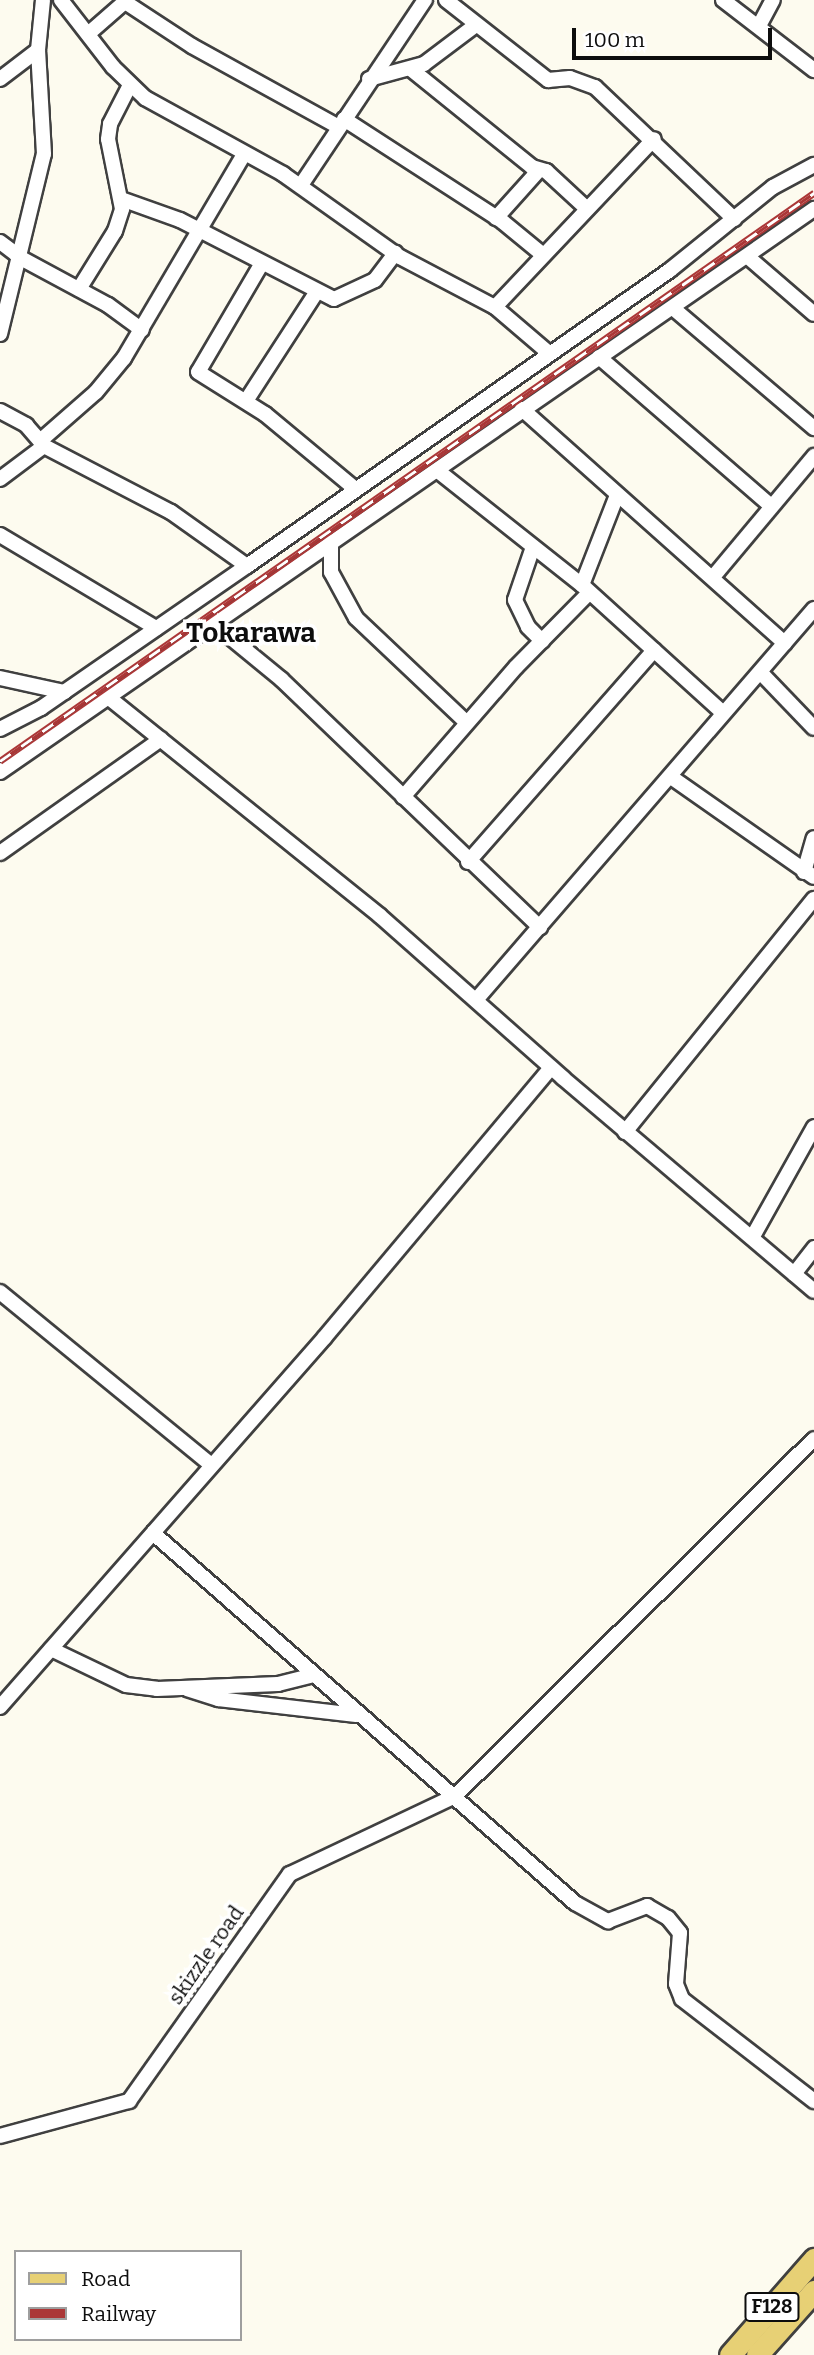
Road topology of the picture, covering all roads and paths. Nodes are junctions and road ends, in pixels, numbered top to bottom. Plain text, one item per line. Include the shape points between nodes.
1 (43, 0) edge
2 (61, 0) edge
3 (425, 0) edge
4 (446, 0) edge
5 (723, 0) edge
6 (773, 0) edge
7 (126, 1) edge
8 (760, 24) junction
9 (476, 25) junction
10 (89, 34) junction
11 (38, 50) junction
12 (412, 70) junction
13 (814, 70) edge
14 (0, 79) edge
15 (369, 79) junction
16 (130, 85) junction
17 (341, 123) junction
18 (654, 139) junction
19 (244, 155) junction
20 (814, 165) edge
21 (539, 170) junction
22 (301, 185) junction
23 (124, 200) junction
24 (586, 208) junction
25 (814, 209) edge
26 (496, 218) junction
27 (734, 219) junction
28 (200, 230) junction
29 (0, 242) edge
30 (395, 253) junction
31 (542, 254) junction
32 (17, 255) junction
33 (748, 257) junction
34 (262, 263) junction
35 (79, 289) junction
36 (316, 293) junction
37 (495, 307) junction
38 (674, 309) junction
39 (814, 314) edge
40 (142, 330) junction
41 (0, 334) edge
42 (550, 354) junction
43 (599, 357) junction
44 (246, 401) junction
45 (522, 409) junction
46 (0, 411) edge
47 (814, 428) edge
48 (42, 444) junction
49 (814, 456) edge
50 (438, 471) junction
51 (0, 479) edge
52 (354, 488) junction
53 (617, 495) junction
54 (771, 506) junction
55 (0, 535) edge
56 (331, 542) junction
57 (533, 547) junction
58 (247, 566) junction
59 (713, 577) junction
60 (586, 589) junction
61 (814, 609) edge
62 (214, 625) junction
63 (156, 628) junction
64 (542, 641) junction
65 (785, 643) junction
66 (654, 650) junction
67 (761, 673) junction
68 (0, 678) edge
69 (64, 692) junction
70 (108, 697) junction
71 (722, 712) junction
72 (466, 722) junction
73 (814, 728) edge
74 (0, 729) edge
75 (161, 739) junction
76 (0, 772) edge
77 (671, 776) junction
78 (403, 797) junction
79 (814, 838) edge
80 (0, 853) edge
81 (468, 862) junction
82 (809, 875) edge
83 (814, 899) edge
84 (540, 927) junction
85 (476, 1000) junction
86 (551, 1068) junction
87 (814, 1127) edge
88 (625, 1132) junction
89 (752, 1238) junction
90 (814, 1248) edge
91 (794, 1274) junction
92 (814, 1291) edge
93 (0, 1292) edge
94 (814, 1439) edge
95 (211, 1465) junction
96 (153, 1533) junction
97 (51, 1649) junction
98 (312, 1676) junction
99 (185, 1688) junction
100 (0, 1707) edge
101 (356, 1715) junction
102 (455, 1796) junction
103 (814, 2101) edge
104 (0, 2137) edge
105 (814, 2259) edge
106 (814, 2291) edge
107 (730, 2355) edge
108 (757, 2355) edge

1 - 11 street
2 - 10 street
3 - 15 street
4 - 9 street
5 - 8 street
6 - 8 street
7 - 10 street
7 - 17 street via 192,46
8 - 13 street
9 - 12 street via 447,50
9 - 18 street via 548,80 585,80
10 - 16 street
11 - 14 street
11 - 32 street via 44,154
12 - 15 street
12 - 21 street
15 - 17 street
16 - 19 street via 161,109
16 - 23 street via 110,124 108,139
17 - 22 street
17 - 26 street
18 - 24 street
18 - 27 street
19 - 22 street
19 - 28 street
20 - 27 street via 773,187
21 - 24 street
21 - 26 street
22 - 30 street
23 - 28 street
23 - 35 street via 115,231
24 - 31 street
25 - 33 street
26 - 31 street
27 - 42 street
28 - 34 street
28 - 40 street
29 - 32 street
30 - 36 street via 374,279 356,292 334,299
30 - 37 street
31 - 37 street
32 - 35 street
32 - 41 street
33 - 38 street
33 - 39 street
34 - 36 street
34 - 44 street via 198,370
35 - 40 street
36 - 44 street
37 - 42 street
38 - 43 street
38 - 47 street
40 - 48 street via 96,392
42 - 52 street
43 - 45 street
43 - 54 street
44 - 52 street
45 - 50 street
45 - 53 street
46 - 48 street via 26,425
48 - 51 street
48 - 58 street via 171,512
49 - 54 street
50 - 56 street
50 - 57 street
52 - 58 street
53 - 59 street
53 - 60 street
54 - 59 street
55 - 63 street
56 - 62 street
56 - 72 street via 331,572 356,618
57 - 60 street
57 - 64 street via 515,600 528,627
58 - 63 street
59 - 65 street
60 - 64 street
60 - 66 street
61 - 65 street
62 - 70 street
62 - 78 street via 281,679
63 - 69 street
64 - 72 street
65 - 67 street
66 - 71 street
66 - 81 street
67 - 71 street
67 - 73 street
68 - 69 street
69 - 74 street
70 - 75 street
70 - 76 street
71 - 77 street
72 - 78 street
75 - 80 street
75 - 85 street via 380,915
77 - 82 street
77 - 84 street
78 - 81 street
79 - 82 street
81 - 84 street
83 - 88 street
84 - 85 street
85 - 86 street
86 - 88 street
86 - 95 street
87 - 89 street
88 - 89 street
89 - 91 street
90 - 91 street
91 - 92 street
93 - 95 street
94 - 102 street, skizzle road
95 - 96 street
96 - 97 street
96 - 98 street
97 - 99 street via 126,1685
97 - 100 street
98 - 99 street via 278,1684
98 - 101 street
99 - 101 street via 218,1699
101 - 102 street
102 - 103 street via 597,1919 608,1921 647,1906 668,1918 680,1933 676,1984 682,1999
102 - 104 street, skizzle road via 290,1874 129,2101
105 - 107 main road, F128
106 - 108 main road, F128

